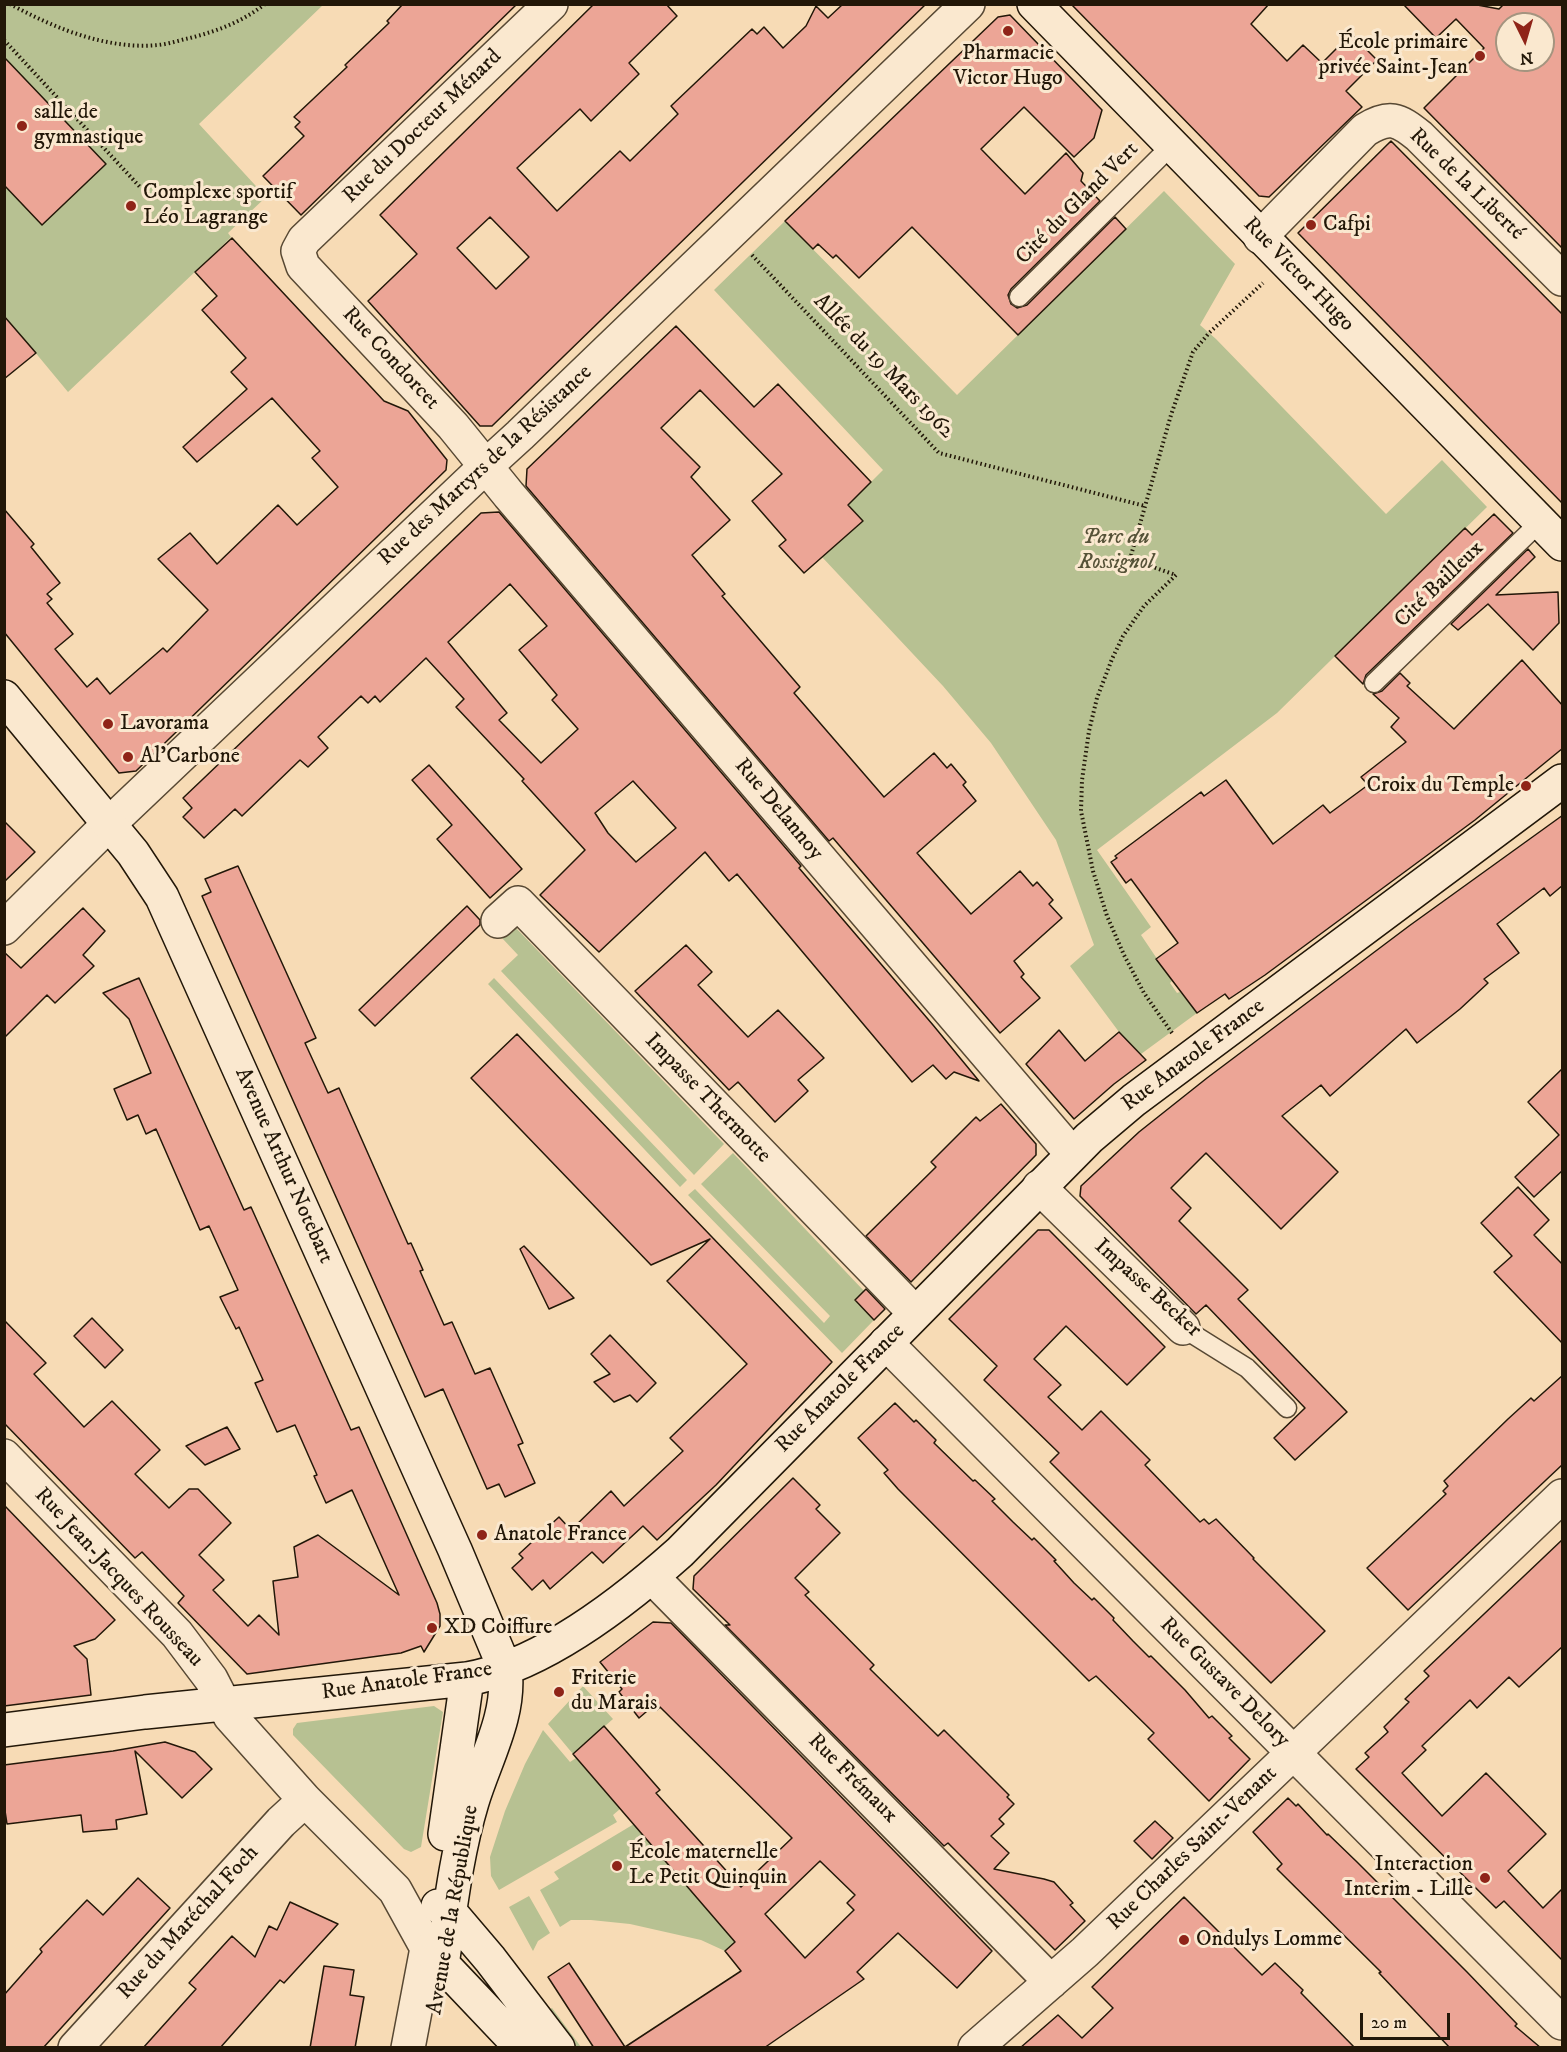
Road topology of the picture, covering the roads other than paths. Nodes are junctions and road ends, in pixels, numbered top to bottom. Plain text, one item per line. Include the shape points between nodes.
1 (551, 4) edge
2 (968, 4) edge
3 (1034, 4) edge
4 (1172, 145) junction
5 (1260, 237) junction
6 (298, 251) joint
7 (1563, 279) edge
8 (1019, 297) dead end
9 (486, 466) junction
10 (1551, 533) edge
11 (1374, 683) dead end
12 (4, 697) edge
13 (1563, 781) edge
14 (109, 824) junction
15 (498, 921) dead end
16 (4, 928) edge
17 (1072, 1154) junction
18 (1039, 1187) junction
19 (915, 1313) junction
20 (1183, 1328) joint
21 (886, 1343) junction
22 (1287, 1408) dead end
23 (4, 1456) edge
24 (1563, 1496) edge
25 (652, 1577) junction
26 (505, 1669) junction
27 (467, 1679) junction
28 (224, 1705) junction
29 (4, 1730) edge
30 (1293, 1752) junction
31 (304, 1800) junction
32 (395, 1890) junction
33 (442, 1908) junction
34 (435, 1957) junction
35 (1051, 1982) junction
36 (1563, 2023) edge
37 (75, 2048) edge
38 (408, 2048) edge
39 (431, 2048) edge
40 (522, 2048) edge
41 (558, 2048) edge
42 (975, 2048) edge

1 - 6 street, Rue du Docteur Ménard via 304,240
2 - 9 street, Rue des Martyrs de la Résistance
3 - 4 street, Rue Victor Hugo
4 - 5 street, Rue Victor Hugo
4 - 8 lane, Cité du Gland Vert
5 - 7 street, Rue de la Liberté via 1365,130 1380,121 1392,120 1419,136
5 - 10 street, Rue Victor Hugo
6 - 9 street, Rue Condorcet via 303,267
9 - 14 street, Rue des Martyrs de la Résistance
9 - 17 street, Rue Delannoy
10 - 11 lane, Cité Bailleux
12 - 14 street, Avenue Arthur Notebart
13 - 17 street, Rue Anatole France via 1194,1054
14 - 16 street, Rue des Martyrs de la Résistance
14 - 26 street, Avenue Arthur Notebart via 144,868 171,917
15 - 19 street, Impasse Thermotte via 518,903
17 - 18 street, Rue Anatole France
18 - 19 street, Rue Anatole France
18 - 20 street, Impasse Becker
19 - 21 street, Rue Anatole France
20 - 22 lane, Impasse Becker via 1247,1368
21 - 25 street, Rue Anatole France
21 - 30 street, Rue Gustave Delory
23 - 28 street, Rue Jean-Jacques Rousseau via 177,1634 211,1679
24 - 30 street, Rue Charles Saint-Venant
25 - 26 street, Rue Anatole France via 600,1616
25 - 35 street, Rue Frémaux
26 - 27 street, Rue Anatole France
26 - 33 street, Avenue de la République via 503,1707
27 - 28 street, Rue Anatole France
27 - 33 street, Avenue de la République
28 - 29 street, Rue Anatole France
28 - 31 street, Rue Jean-Jacques Rousseau
30 - 35 street, Rue Charles Saint-Venant
30 - 36 street, Rue Gustave Delory
31 - 32 street, Rue Jean-Jacques Rousseau
31 - 37 street, Rue du Maréchal Foch
32 - 33 street
32 - 34 street
33 - 34 street, Avenue de la République
33 - 41 street via 508,1981
34 - 38 street, Avenue de la République
34 - 39 street, Avenue de la République
34 - 40 street
35 - 42 street, Rue Charles Saint-Venant

